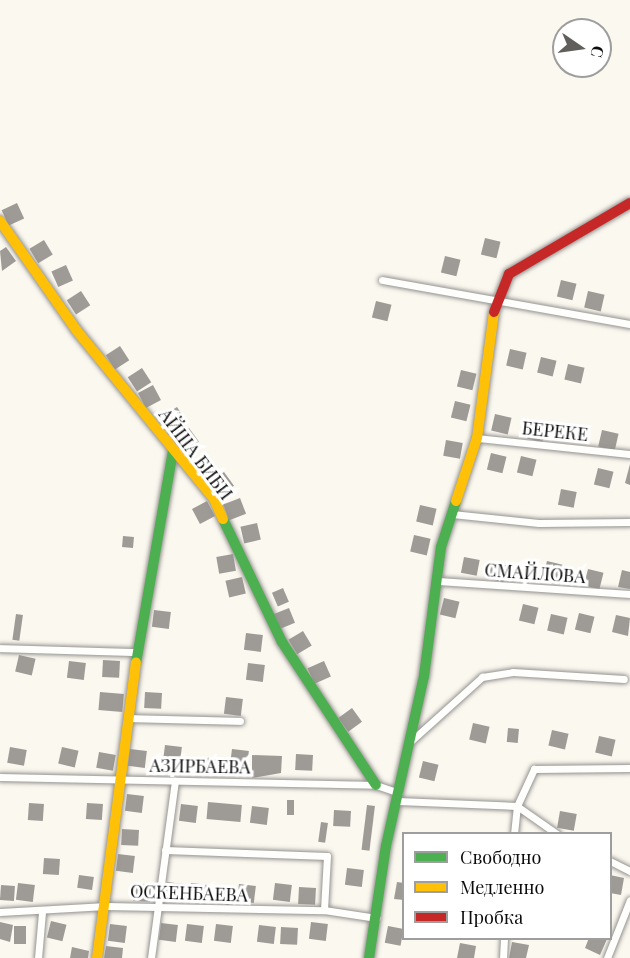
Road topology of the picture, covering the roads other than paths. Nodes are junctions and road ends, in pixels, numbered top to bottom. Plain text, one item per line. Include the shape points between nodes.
1 (630, 203) edge
2 (0, 221) edge
3 (382, 280) dead end
4 (495, 302) junction
5 (630, 324) edge
6 (477, 438) junction
7 (173, 450) junction
8 (630, 454) edge
9 (452, 514) junction
10 (630, 522) edge
11 (438, 581) junction
12 (630, 594) edge
13 (0, 648) edge
14 (136, 652) junction
15 (624, 679) dead end
16 (129, 718) junction
17 (240, 721) dead end
18 (409, 743) junction
19 (630, 768) edge
20 (0, 777) edge
21 (122, 780) junction
22 (175, 781) junction
23 (376, 785) junction
24 (398, 797) junction
25 (517, 806) junction
26 (514, 832) edge
27 (554, 832) edge
28 (165, 850) junction
29 (612, 862) edge
30 (630, 871) edge
31 (630, 900) edge
32 (106, 906) junction
33 (155, 908) junction
34 (324, 910) junction
35 (0, 912) edge
36 (42, 912) junction
37 (376, 918) junction
38 (504, 940) edge
39 (610, 957) edge
40 (38, 958) edge
41 (96, 958) edge
42 (151, 958) edge
43 (369, 958) edge
44 (503, 958) edge

1 - 4 street via 509,274
2 - 7 street, АЙША БИБИ via 77,331
3 - 4 street
4 - 5 street
4 - 6 street
6 - 8 street, БЕРЕКЕ
6 - 9 street
7 - 14 street
7 - 23 street, АЙША БИБИ via 214,499 282,642
9 - 10 street via 539,523
9 - 11 street
11 - 12 street, СМАЙЛОВА
11 - 18 street
13 - 14 street
14 - 16 street
15 - 18 street via 513,672 482,678
16 - 17 street
16 - 21 street
18 - 24 street
19 - 25 street via 534,769
20 - 21 street, АЗИРБАЕВА
21 - 22 street, АЗИРБАЕВА
21 - 32 street
22 - 23 street, АЗИРБАЕВА
22 - 28 street
23 - 24 street, АЗИРБАЕВА
24 - 25 street, АЗИРБАЕВА
24 - 37 street
25 - 26 street
25 - 27 street
28 - 33 street
28 - 34 street via 327,856
29 - 30 street
31 - 39 street
32 - 33 street, ОСКЕНБАЕВА
32 - 36 street, ОСКЕНБАЕВА
32 - 41 street
33 - 34 street, ОСКЕНБАЕВА
33 - 42 street
34 - 37 street, ОСКЕНБАЕВА
35 - 36 street, ОСКЕНБАЕВА
36 - 40 street
37 - 43 street
38 - 44 street

